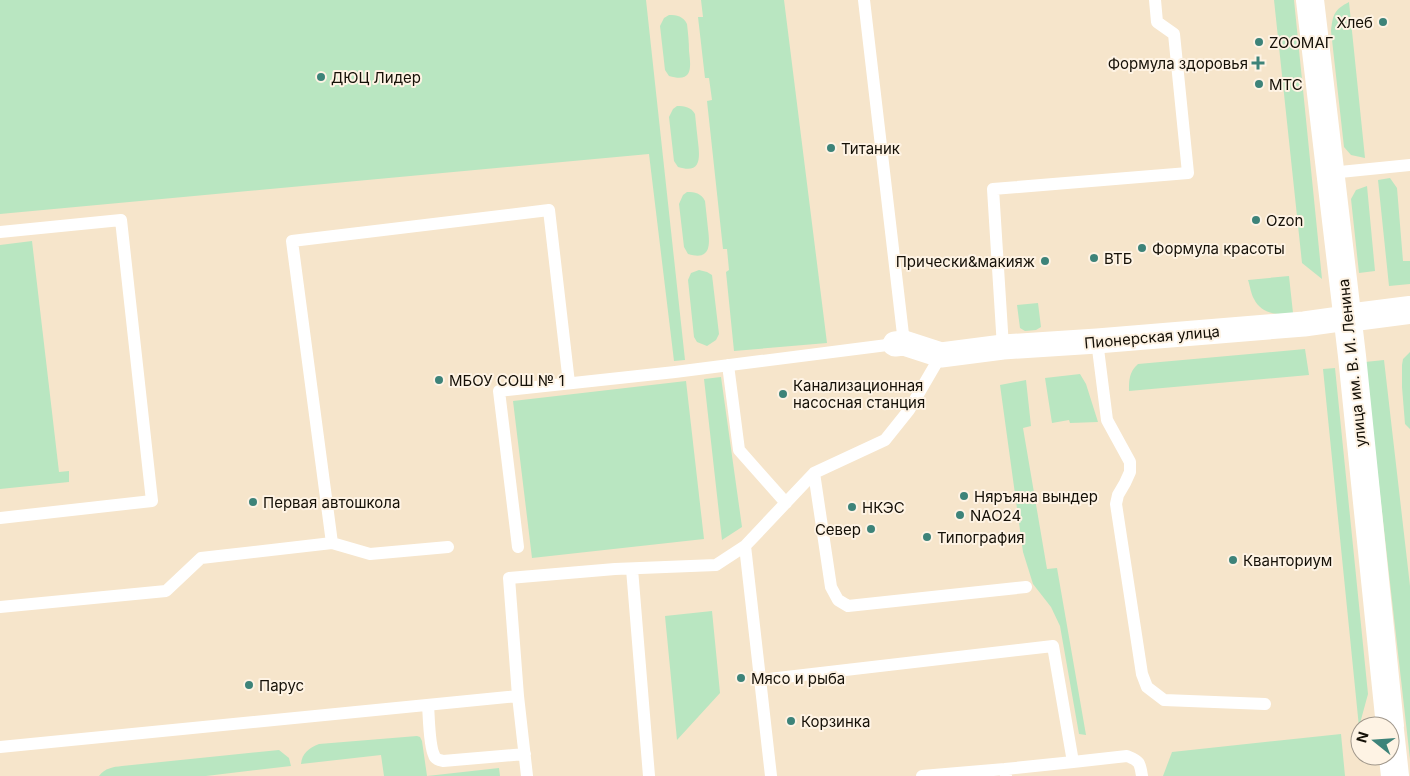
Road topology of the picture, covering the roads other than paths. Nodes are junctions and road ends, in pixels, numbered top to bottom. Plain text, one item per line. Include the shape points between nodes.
1 (864, 0) edge
2 (1155, 0) edge
3 (1310, 0) edge
4 (1410, 165) edge
5 (1330, 173) junction
6 (0, 232) edge
7 (1410, 310) edge
8 (1347, 318) junction
9 (1097, 341) junction
10 (899, 344) junction
11 (1003, 348) junction
12 (941, 355) junction
13 (728, 365) junction
14 (569, 383) junction
15 (814, 473) junction
16 (786, 503) junction
17 (0, 518) edge
18 (332, 543) junction
19 (745, 546) junction
20 (448, 547) dead end
21 (518, 547) dead end
22 (632, 569) junction
23 (1026, 587) dead end
24 (0, 607) edge
25 (760, 680) junction
26 (518, 696) junction
27 (1265, 704) dead end
28 (428, 705) junction
29 (1389, 716) edge
30 (0, 747) edge
31 (525, 754) junction
32 (1073, 762) junction
33 (1006, 773) edge
34 (527, 776) edge
35 (649, 776) edge
36 (771, 776) edge
37 (922, 776) edge
38 (1142, 776) edge

1 - 10 lane
2 - 11 lane via 1157,22 1174,34 1188,173 993,189
3 - 5 main road, улица им. В. И. Ленина
4 - 5 lane
5 - 8 main road, улица им. В. И. Ленина
6 - 17 lane via 121,220 152,501
7 - 8 main road, Пионерская улица
8 - 9 street, Пионерская улица
8 - 29 main road, улица им. В. И. Ленина
9 - 11 street, Пионерская улица
9 - 27 lane via 1107,420 1130,462 1130,472 1116,504 1142,674 1147,687 1164,700
10 - 12 street, Пионерская улица
10 - 13 lane
11 - 12 street, Пионерская улица
12 - 15 lane via 909,410 885,440
13 - 14 lane
13 - 16 lane via 739,450
14 - 18 lane via 549,210 292,241
14 - 21 lane via 500,391
15 - 16 lane
15 - 23 lane via 831,587 838,600 848,606
16 - 19 lane
18 - 20 lane via 370,554
18 - 24 lane via 201,558 166,591
19 - 22 lane via 716,565
19 - 25 lane
22 - 26 lane via 508,578
22 - 35 lane
25 - 32 lane via 1053,646
25 - 36 lane
26 - 28 lane
26 - 31 lane
28 - 30 lane
28 - 31 lane via 432,748 437,760
31 - 34 lane
32 - 33 lane
32 - 38 lane via 1127,756 1140,764
33 - 37 lane

